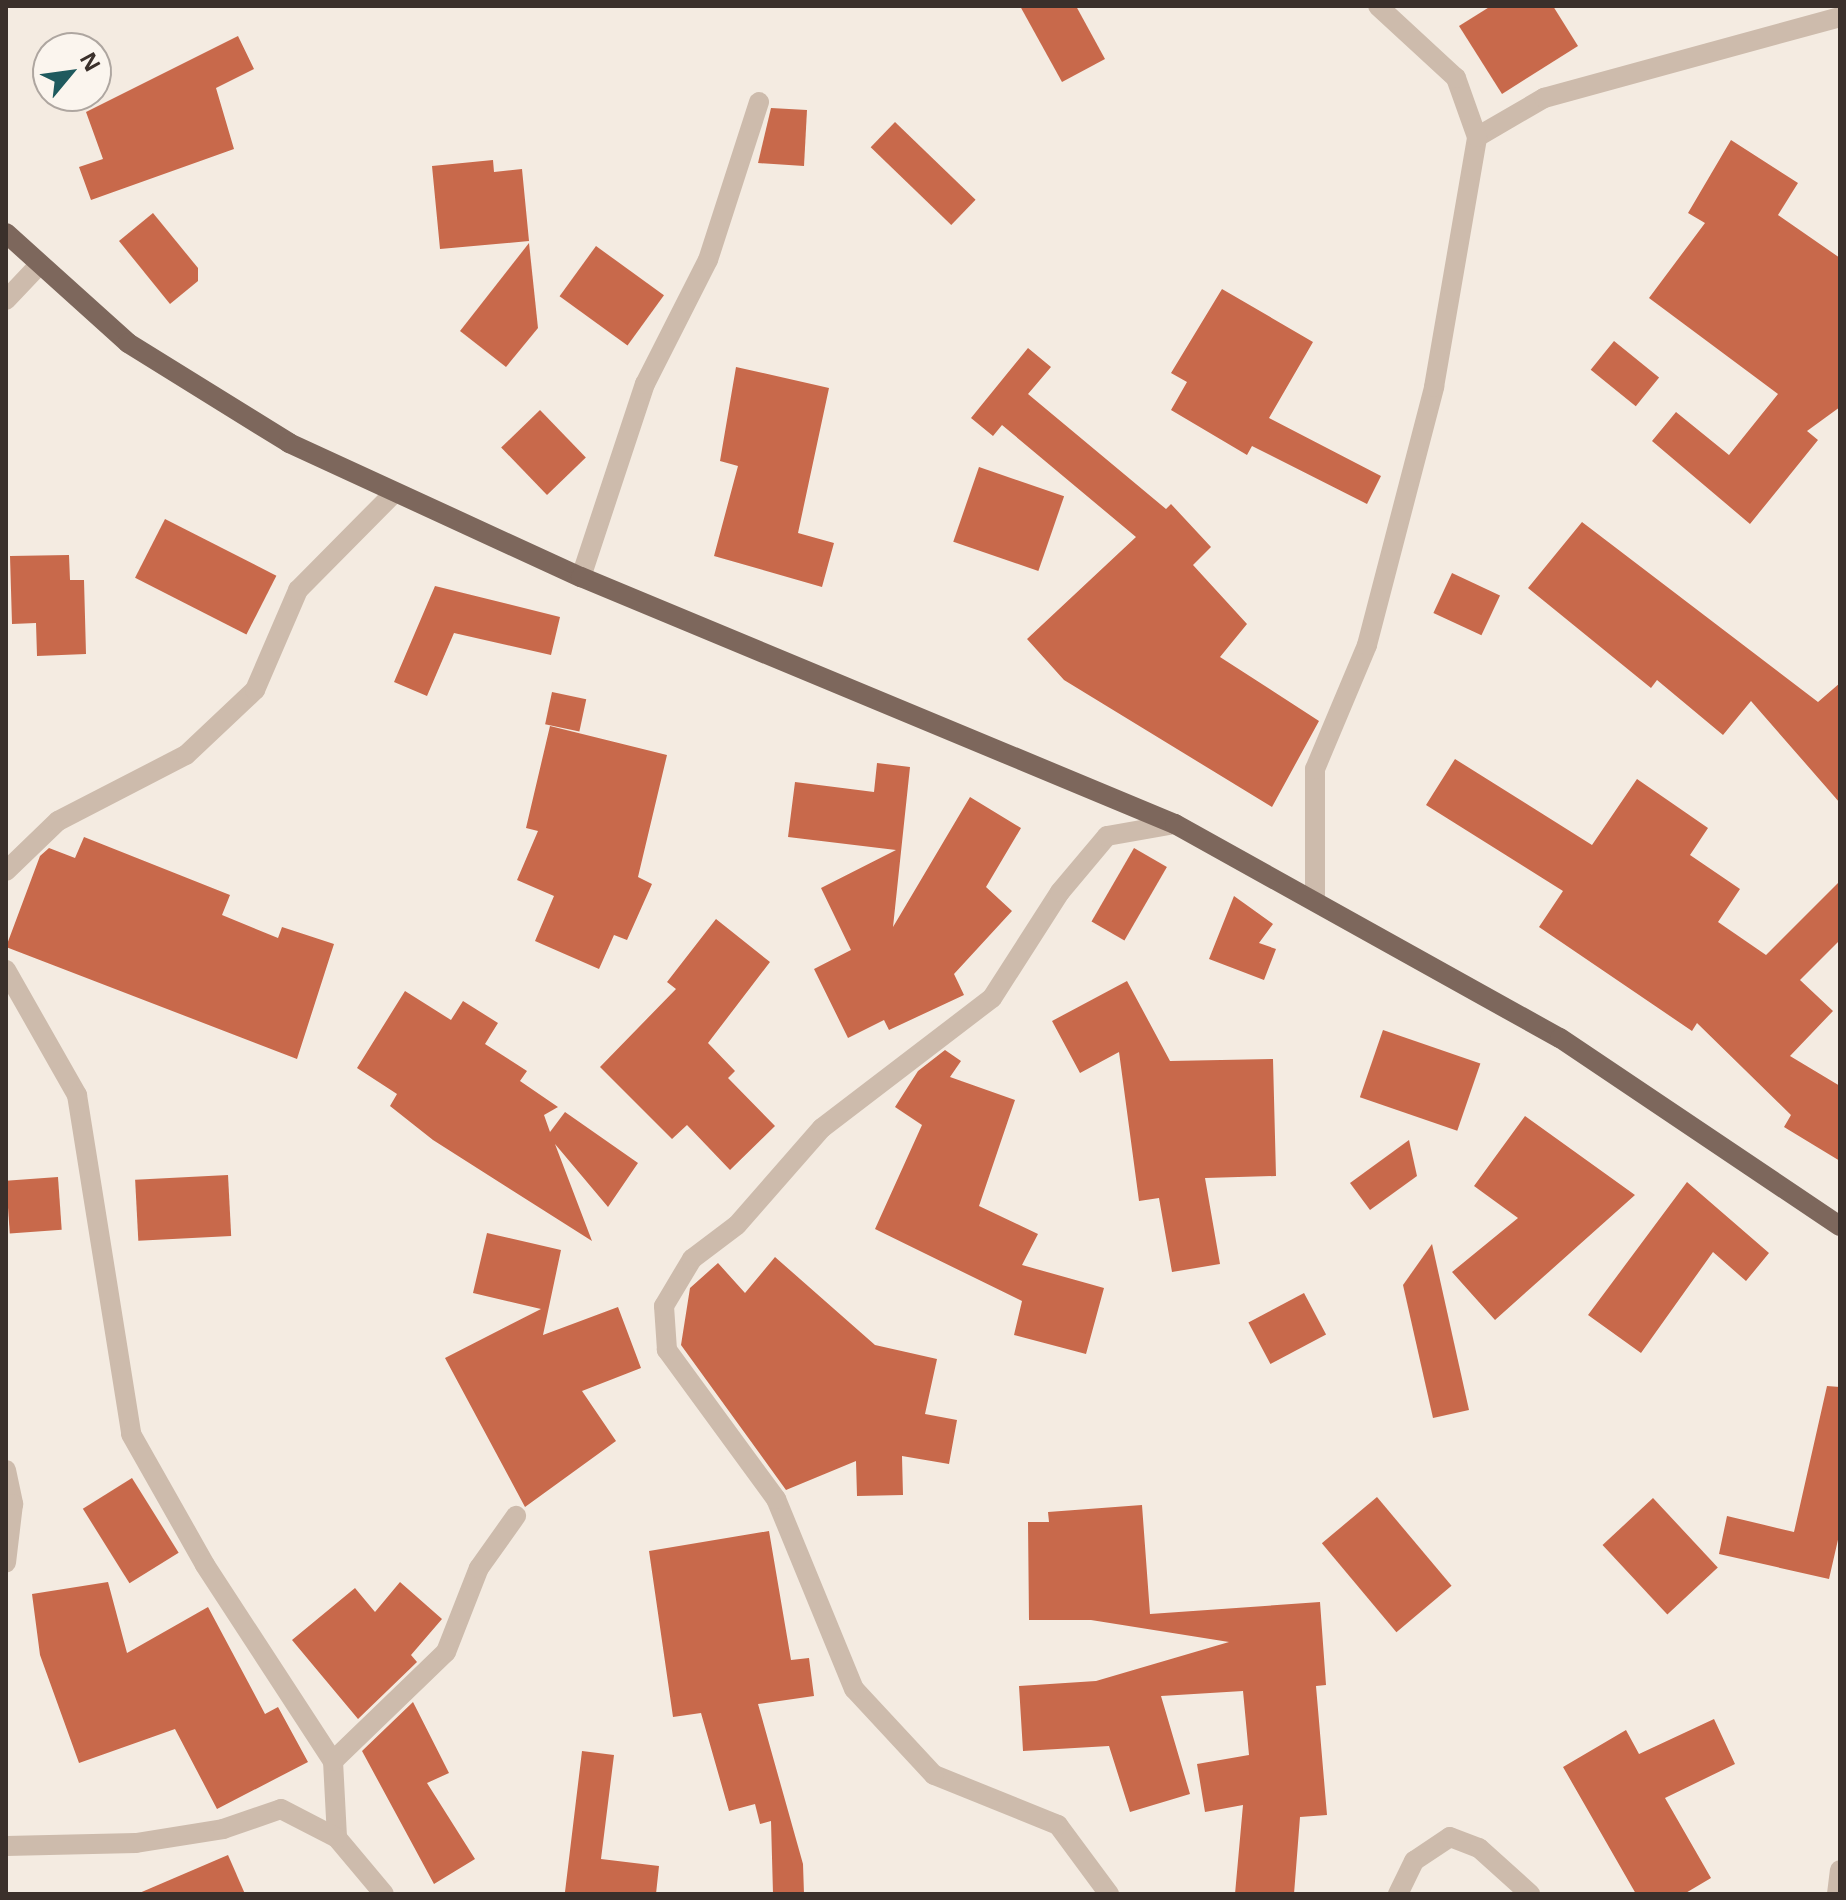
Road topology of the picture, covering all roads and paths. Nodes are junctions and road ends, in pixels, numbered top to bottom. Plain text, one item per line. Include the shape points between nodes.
1 (1378, 6) edge
2 (1840, 17) edge
3 (759, 102) dead end
4 (1477, 137) junction
5 (6, 233) edge
6 (38, 266) junction
7 (6, 300) edge
8 (391, 496) junction
9 (581, 577) junction
10 (1175, 824) junction
11 (6, 871) edge
12 (1315, 896) junction
13 (6, 970) edge
14 (1840, 1226) edge
15 (6, 1470) edge
16 (516, 1516) dead end
17 (6, 1563) edge
18 (333, 1761) junction
19 (337, 1838) junction
20 (6, 1846) edge
21 (1840, 1870) edge
22 (384, 1894) edge
23 (1109, 1894) edge
24 (1398, 1894) edge
25 (1530, 1894) edge
26 (1837, 1894) edge

1 - 4 street via 1456,78
2 - 4 street via 1544,98
3 - 9 street via 708,260 645,384
4 - 12 street via 1434,387 1367,645 1315,769
5 - 6 main road
6 - 7 street
6 - 8 main road via 128,343 289,443
8 - 9 main road
8 - 11 street via 298,590 255,690 186,755 58,821
9 - 10 main road
10 - 12 main road
10 - 23 street via 1107,836 1060,892 992,998 822,1128 737,1225 692,1259 664,1306 667,1350 776,1499 854,1689 934,1775 1058,1825
12 - 14 main road via 1560,1038
13 - 18 street via 77,1095 131,1434 205,1565
15 - 17 street via 13,1504
16 - 18 street via 479,1568 446,1652
18 - 19 street
19 - 20 street via 281,1809 223,1829 136,1843
19 - 22 street
21 - 26 street
24 - 25 street via 1414,1861 1450,1837 1479,1848

